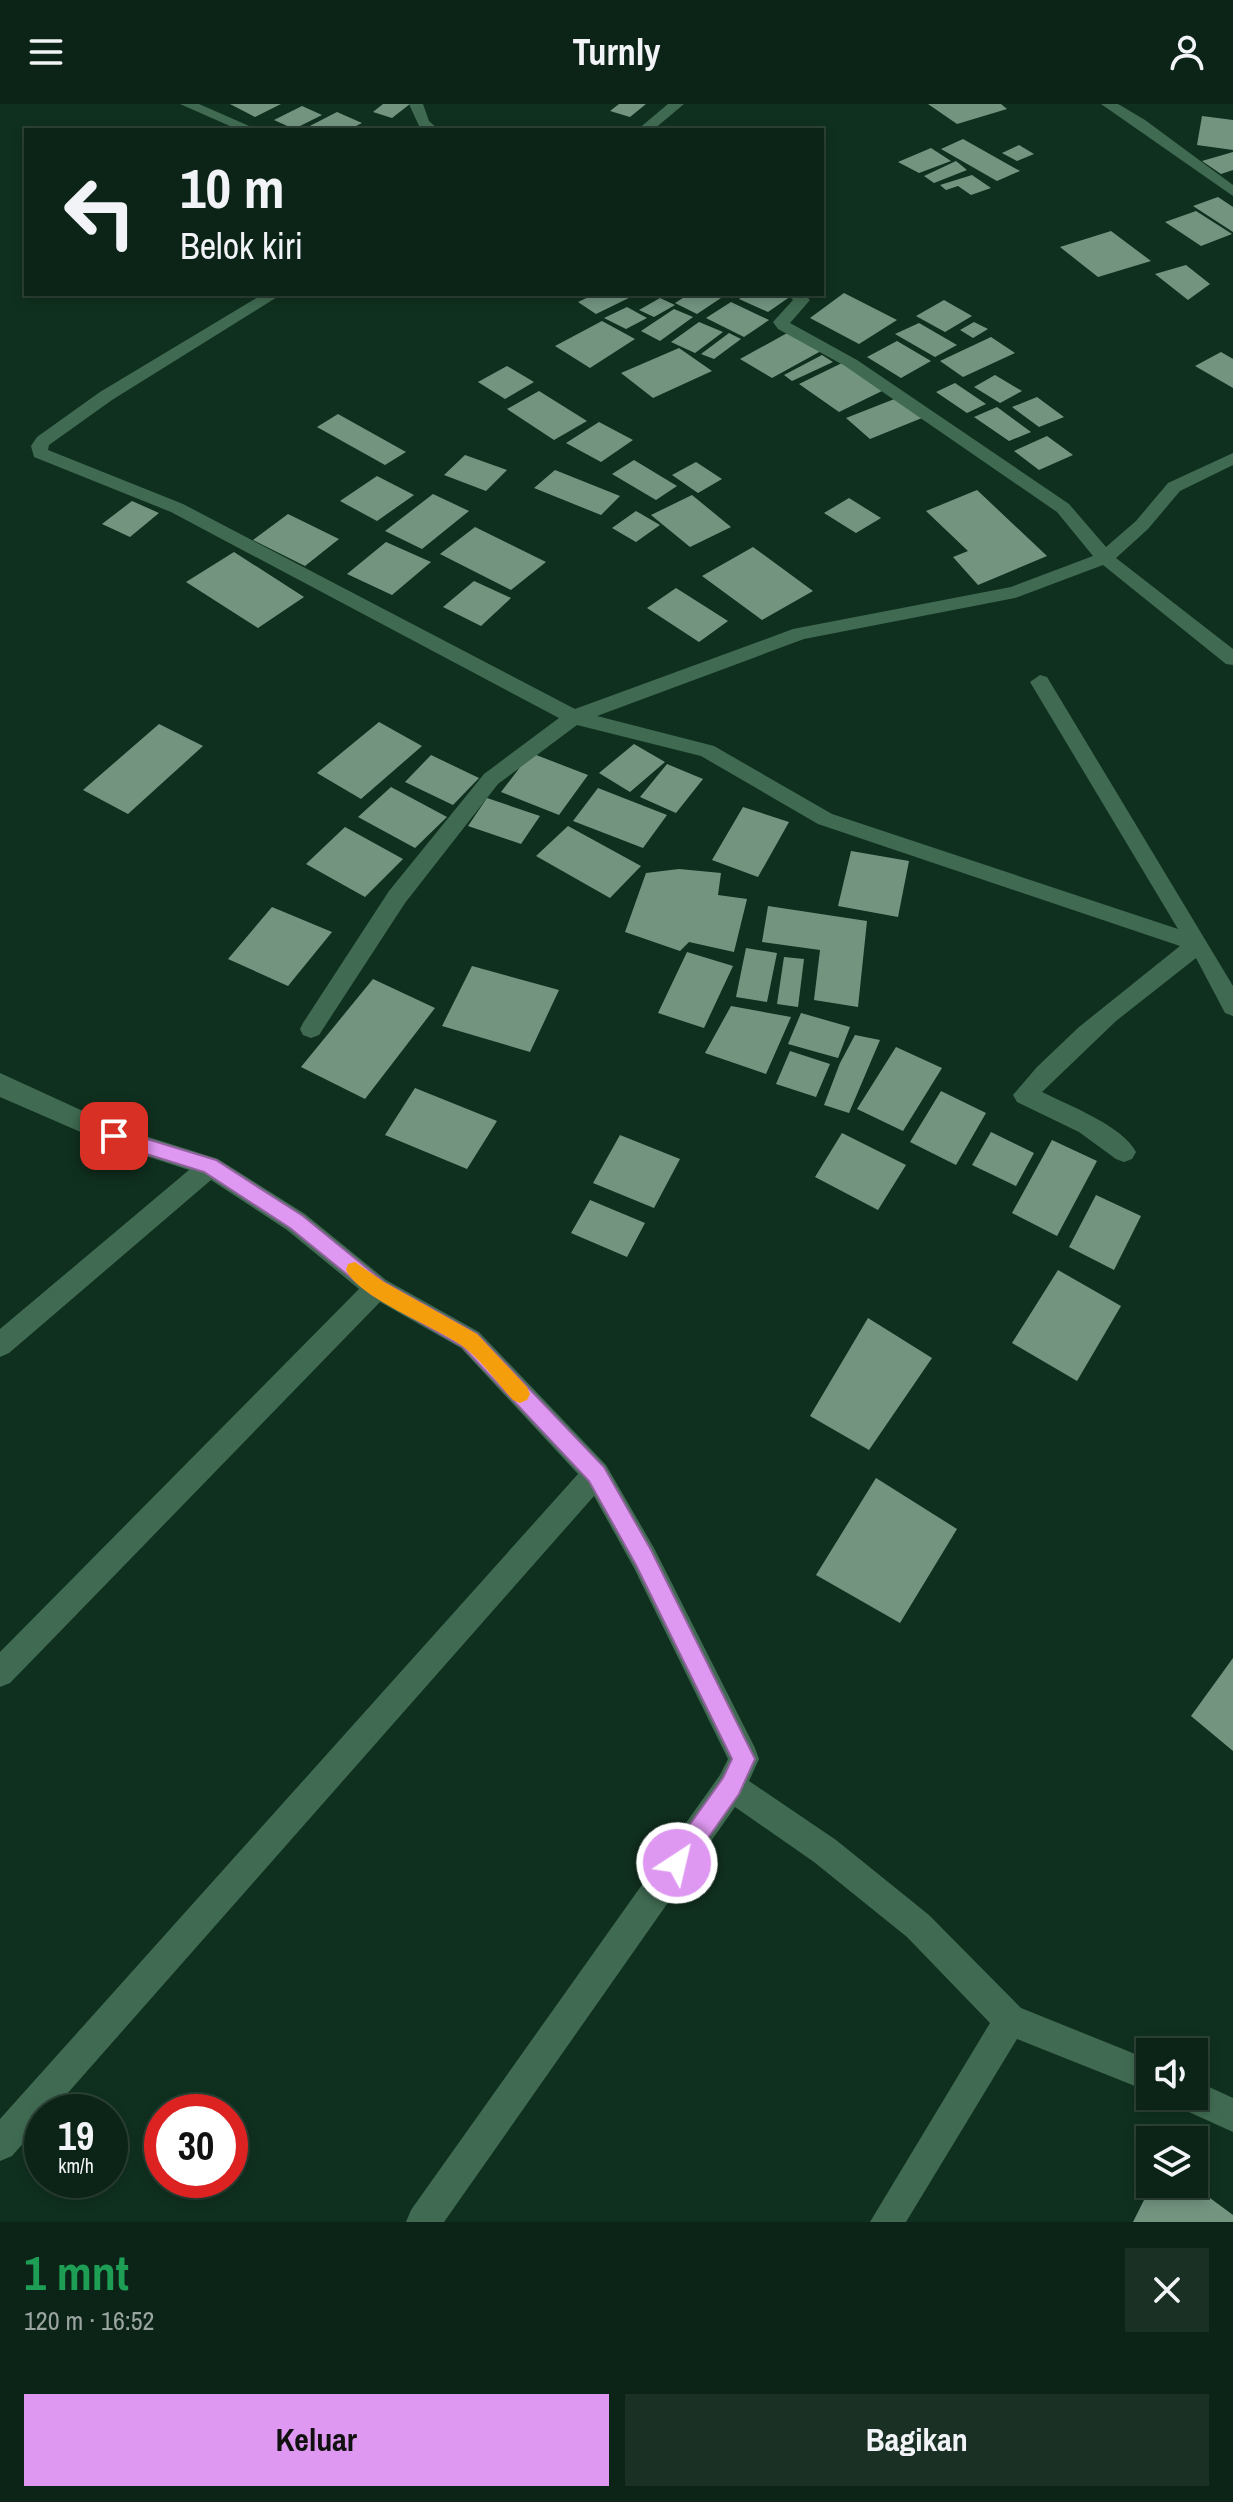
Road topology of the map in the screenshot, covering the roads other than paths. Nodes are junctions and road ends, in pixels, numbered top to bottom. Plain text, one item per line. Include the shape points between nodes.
1 (187, 104) edge
2 (416, 104) edge
3 (677, 104) edge
4 (1108, 104) edge
5 (246, 128) edge
6 (425, 128) edge
7 (647, 128) edge
8 (1233, 192) edge
9 (271, 296) edge
10 (797, 296) edge
11 (1233, 458) edge
12 (1105, 558) junction
13 (1233, 659) edge
14 (1040, 682) dead end
15 (574, 717) junction
16 (1199, 944) junction
17 (1233, 1007) edge
18 (311, 1029) dead end
19 (0, 1083) edge
20 (1124, 1152) dead end
21 (210, 1166) junction
22 (377, 1288) junction
23 (0, 1345) edge
24 (596, 1474) junction
25 (0, 1673) edge
26 (731, 1786) junction
27 (1010, 2020) junction
28 (1136, 2070) edge
29 (1208, 2103) edge
30 (1233, 2115) edge
31 (0, 2144) edge
32 (423, 2222) edge
33 (887, 2222) edge

1 - 5 street
2 - 6 street
3 - 7 street
4 - 8 street
9 - 15 street via 106,396 43,441 40,453 177,508
10 - 12 street via 802,300 783,318 784,326 851,363 1063,508
11 - 12 street via 1174,487
12 - 13 street
12 - 15 street via 1015,592 800,633
14 - 16 street
15 - 16 street via 707,751 825,819
15 - 18 street via 491,779 397,897
16 - 17 street
16 - 20 street via 1124,999 1025,1095 1087,1125
19 - 21 street via 114,1136
21 - 22 street via 296,1222
21 - 23 street
22 - 24 street via 470,1340
22 - 25 street
24 - 26 street via 744,1759
24 - 31 street
26 - 27 street via 825,1851 918,1926
26 - 32 street
27 - 28 street
27 - 33 street
29 - 30 street

